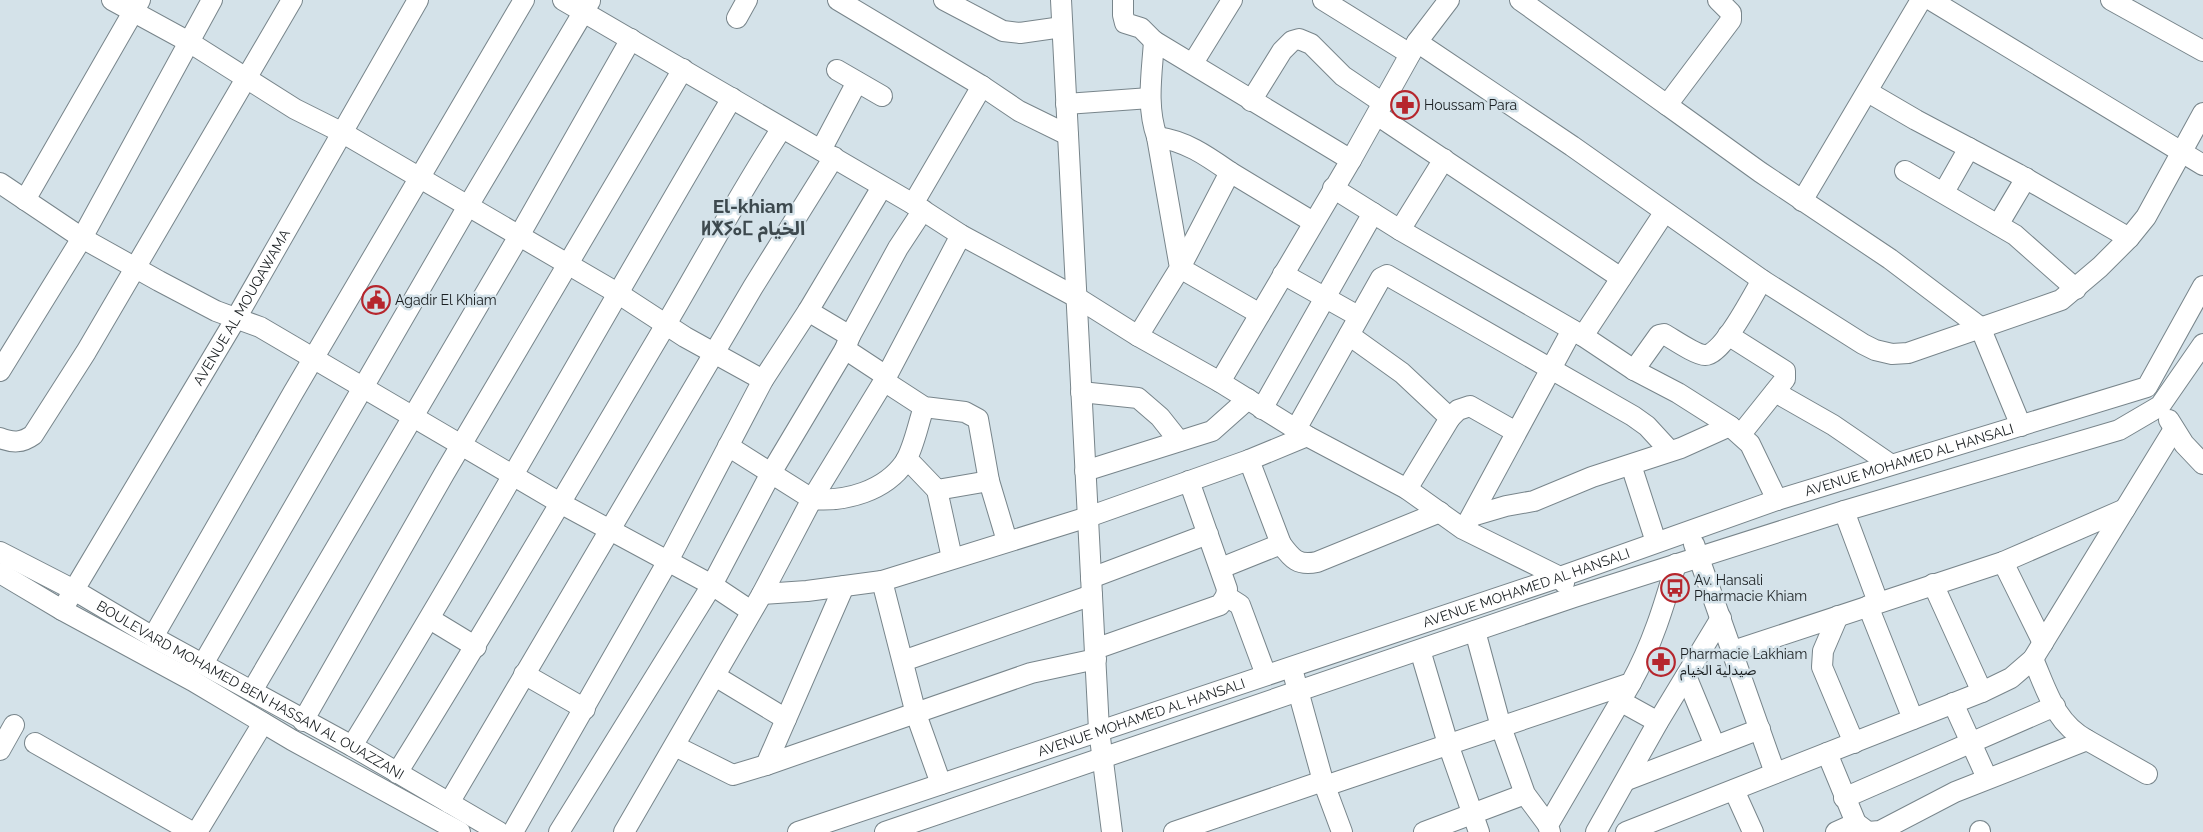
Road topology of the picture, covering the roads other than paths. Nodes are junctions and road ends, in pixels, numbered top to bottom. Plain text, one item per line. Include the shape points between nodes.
1 (112, 0) edge
2 (212, 0) edge
3 (292, 0) edge
4 (418, 0) edge
5 (524, 0) edge
6 (563, 0) edge
7 (747, 0) edge
8 (838, 0) edge
9 (944, 0) edge
10 (1061, 0) edge
11 (1123, 0) edge
12 (1232, 0) edge
13 (1323, 0) edge
14 (1449, 0) edge
15 (1520, 0) edge
16 (1718, 0) edge
17 (1921, 0) edge
18 (1932, 0) edge
19 (2111, 0) edge
20 (137, 5) edge
21 (587, 6) edge
22 (863, 6) edge
23 (737, 18) dead end
24 (1062, 27) junction
25 (631, 39) junction
26 (1154, 41) junction
27 (189, 42) junction
28 (1414, 48) junction
29 (2203, 51) edge
30 (1193, 63) junction
31 (683, 69) junction
32 (837, 70) dead end
33 (246, 78) junction
34 (857, 82) junction
35 (982, 86) junction
36 (1868, 92) junction
37 (882, 96) dead end
38 (732, 98) junction
39 (1150, 98) junction
40 (1250, 101) junction
41 (1066, 104) junction
42 (1667, 105) junction
43 (1380, 109) junction
44 (2203, 113) edge
45 (782, 128) junction
46 (343, 133) junction
47 (1068, 135) junction
48 (1157, 137) junction
49 (1969, 148) junction
50 (2180, 152) junction
51 (827, 153) junction
52 (1444, 159) junction
53 (1351, 160) junction
54 (2203, 165) edge
55 (1905, 171) dead end
56 (1230, 172) junction
57 (421, 178) junction
58 (2026, 178) junction
59 (0, 183) edge
60 (882, 187) junction
61 (1333, 188) junction
62 (1944, 192) junction
63 (25, 200) junction
64 (1802, 201) junction
65 (468, 206) junction
66 (918, 207) junction
67 (1372, 213) junction
68 (1664, 213) junction
69 (1313, 222) junction
70 (1998, 225) junction
71 (1400, 230) junction
72 (961, 235) junction
73 (519, 236) junction
74 (82, 238) junction
75 (2129, 238) junction
76 (569, 264) junction
77 (135, 267) junction
78 (1180, 268) junction
79 (1284, 274) junction
80 (1621, 278) junction
81 (1762, 280) junction
82 (2203, 286) edge
83 (2076, 289) junction
84 (619, 294) junction
85 (1076, 297) junction
86 (1324, 298) junction
87 (808, 311) junction
88 (1260, 314) junction
89 (1358, 316) junction
90 (235, 320) junction
91 (666, 324) junction
92 (1980, 327) junction
93 (1578, 333) junction
94 (1349, 335) junction
95 (1728, 335) junction
96 (1138, 336) junction
97 (847, 343) junction
98 (2203, 344) edge
99 (715, 354) junction
100 (313, 359) junction
101 (1550, 368) junction
102 (1634, 370) junction
103 (0, 371) edge
104 (885, 378) junction
105 (762, 380) junction
106 (1220, 382) junction
107 (363, 388) junction
108 (2147, 388) junction
109 (1081, 392) junction
110 (1775, 392) junction
111 (1255, 404) junction
112 (2160, 406) junction
113 (924, 407) junction
114 (414, 416) junction
115 (1450, 418) junction
116 (2021, 426) junction
117 (2174, 429) junction
118 (1736, 430) junction
119 (1516, 432) junction
120 (1302, 433) junction
121 (0, 438) edge
122 (1179, 441) junction
123 (462, 445) junction
124 (728, 446) junction
125 (1670, 451) junction
126 (906, 460) junction
127 (1249, 460) junction
128 (1890, 464) junction
129 (2203, 464) edge
130 (1631, 465) junction
131 (1085, 471) junction
132 (513, 473) junction
133 (771, 473) junction
134 (989, 481) junction
135 (1189, 481) junction
136 (1407, 489) junction
137 (937, 490) junction
138 (812, 499) junction
139 (1777, 500) junction
140 (560, 503) junction
141 (2125, 510) junction
142 (1844, 511) junction
143 (1440, 512) junction
144 (1088, 517) junction
145 (1468, 523) junction
146 (611, 530) junction
147 (1688, 530) junction
148 (1208, 534) junction
149 (1007, 541) junction
150 (1656, 542) junction
151 (1281, 544) junction
152 (1700, 557) junction
153 (952, 558) junction
154 (1, 560) edge
155 (668, 561) junction
156 (2002, 562) junction
157 (1676, 564) junction
158 (1221, 568) junction
159 (1560, 577) junction
160 (882, 581) junction
161 (1933, 584) junction
162 (712, 585) junction
163 (844, 586) junction
164 (1092, 587) junction
165 (74, 590) junction
166 (1226, 596) junction
167 (1574, 597) junction
168 (756, 602) junction
169 (1873, 604) junction
170 (62, 610) junction
171 (1838, 616) junction
172 (1721, 618) junction
173 (430, 619) junction
174 (1476, 631) junction
175 (153, 638) junction
176 (476, 647) junction
177 (1420, 650) junction
178 (1733, 650) junction
179 (2038, 651) junction
180 (1095, 654) junction
181 (903, 661) junction
182 (202, 664) junction
183 (1291, 667) junction
184 (524, 674) junction
185 (1266, 675) junction
186 (715, 676) junction
187 (1686, 676) junction
188 (1631, 683) junction
189 (1298, 690) junction
190 (252, 691) junction
191 (1982, 692) junction
192 (1620, 701) junction
193 (1953, 703) junction
194 (2054, 706) junction
195 (585, 709) junction
196 (916, 714) junction
197 (1914, 719) junction
198 (786, 720) junction
199 (303, 721) junction
200 (1658, 722) junction
201 (263, 723) junction
202 (14, 725) dead end
203 (1501, 727) junction
204 (1760, 729) junction
205 (1099, 730) junction
206 (2087, 740) junction
207 (1970, 742) junction
208 (35, 743) dead end
209 (1854, 743) junction
210 (1448, 744) junction
211 (352, 746) junction
212 (674, 746) junction
213 (1715, 746) junction
214 (0, 750) edge
215 (1827, 753) junction
216 (1103, 758) junction
217 (766, 765) junction
218 (397, 773) junction
219 (1775, 774) junction
220 (2147, 774) dead end
221 (1987, 778) junction
222 (1627, 780) junction
223 (1324, 783) junction
224 (941, 784) junction
225 (1734, 790) junction
226 (1525, 794) junction
227 (1844, 798) junction
228 (449, 803) junction
229 (1476, 823) edge
230 (1856, 823) junction
231 (1203, 828) edge
232 (1549, 828) edge
233 (192, 832) edge
234 (197, 832) edge
235 (460, 832) edge
236 (499, 832) edge
237 (514, 832) edge
238 (559, 832) edge
239 (624, 832) edge
240 (798, 832) edge
241 (885, 832) edge
242 (1112, 832) edge
243 (1174, 832) edge
244 (1342, 832) edge
245 (1424, 832) edge
246 (1596, 832) edge
247 (1626, 832) edge
248 (1753, 832) edge
249 (1836, 832) edge

1 - 20 street
2 - 27 street
3 - 33 street
4 - 46 street, AVENUE AL MOUQAWAMA
5 - 57 street
6 - 21 street
7 - 23 street
8 - 22 street
9 - 24 street via 1003,31 1020,33
10 - 24 street
11 - 26 street via 1126,23 1141,28
12 - 30 street
13 - 28 street
14 - 28 street
15 - 42 street
16 - 42 street via 1731,13 1731,20
17 - 36 street
18 - 50 street
19 - 29 street
20 - 27 street
20 - 63 street
21 - 25 street
21 - 65 street
22 - 35 street
24 - 41 street
25 - 31 street
25 - 73 street
26 - 30 street
26 - 39 street
27 - 33 street
27 - 74 street
28 - 43 street
28 - 68 street via 1572,146
30 - 40 street
31 - 38 street
31 - 76 street
32 - 34 street
33 - 46 street via 295,109
33 - 77 street
34 - 37 street
34 - 51 street
35 - 47 street via 1019,111
35 - 66 street
36 - 49 street
36 - 64 street
38 - 45 street
38 - 84 street
39 - 41 street
39 - 48 street
40 - 43 street via 1282,51 1299,39 1311,44
40 - 53 street
41 - 47 street
42 - 64 street
43 - 52 street
43 - 53 street
44 - 50 street
45 - 51 street
45 - 91 street
46 - 57 street
46 - 90 street, AVENUE AL MOUQAWAMA
47 - 85 street
48 - 56 street via 1188,145
48 - 78 street
49 - 58 street
49 - 62 street
50 - 54 street
50 - 75 street via 2146,217
51 - 60 street
51 - 99 street
52 - 71 street
52 - 80 street
53 - 61 street
55 - 62 street
56 - 69 street
56 - 78 street
57 - 65 street
57 - 100 street
58 - 70 street
58 - 75 street
59 - 63 street
60 - 66 street
60 - 87 street
61 - 67 street
61 - 69 street
62 - 70 street
63 - 74 street
64 - 92 street via 1897,264
65 - 73 street
65 - 107 street
66 - 72 street
66 - 97 street
67 - 71 street
67 - 86 street
68 - 80 street
68 - 81 street
69 - 79 street
70 - 83 street via 2015,235
71 - 93 street
72 - 85 street
72 - 104 street
73 - 76 street
73 - 114 street
74 - 77 street
74 - 103 street
75 - 83 street
76 - 84 street
76 - 123 street
77 - 90 street
77 - 121 street via 34,435 24,442
78 - 88 street
78 - 96 street
79 - 86 street
79 - 88 street
80 - 93 street
81 - 92 street via 1875,350 1892,354 1908,353
81 - 95 street
82 - 108 street
83 - 92 street via 2050,305
84 - 91 street
84 - 132 street
85 - 96 street
85 - 109 street
86 - 89 street
86 - 111 street
87 - 97 street
87 - 105 street
88 - 106 street
89 - 94 street
89 - 101 street via 1381,278 1387,276
90 - 100 street via 260,327
90 - 165 street, AVENUE AL MOUQAWAMA
91 - 99 street
91 - 140 street
92 - 116 street
93 - 101 street
93 - 102 street
94 - 115 street via 1402,373
94 - 120 street
95 - 102 street via 1720,346 1706,355 1664,334 1659,335
95 - 110 street via 1784,370 1785,379
96 - 106 street
97 - 104 street
97 - 133 street
98 - 112 street, AVENUE MOHAMED AL HANSALI
99 - 105 street
99 - 146 street
100 - 107 street
100 - 175 street
101 - 119 street
101 - 125 street via 1633,416
102 - 118 street
104 - 113 street
104 - 138 street
105 - 124 street
106 - 111 street
107 - 114 street
107 - 182 street
108 - 112 street
108 - 116 street, AVENUE MOHAMED AL HANSALI
109 - 122 street via 1138,398 1160,417
109 - 131 street
110 - 118 street
110 - 128 street
111 - 120 street
111 - 122 street via 1212,430
112 - 117 street
112 - 142 street, AVENUE MOHAMED AL HANSALI via 2119,430
113 - 126 street
113 - 134 street via 965,412 978,419
114 - 123 street
114 - 190 street
115 - 119 street via 1458,410 1470,406
115 - 136 street
116 - 128 street, AVENUE MOHAMED AL HANSALI
117 - 129 street
117 - 141 street
118 - 125 street
118 - 139 street via 1757,456
119 - 145 street
120 - 127 street
120 - 136 street
122 - 131 street
123 - 132 street
123 - 199 street
124 - 133 street
124 - 155 street
125 - 130 street
126 - 137 street
126 - 138 street via 887,481 867,491 829,500
127 - 135 street
127 - 151 street
128 - 139 street, AVENUE MOHAMED AL HANSALI
130 - 145 street via 1534,501 1506,506
130 - 150 street
131 - 144 street
132 - 140 street
132 - 173 street
133 - 138 street
133 - 162 street
134 - 137 street
134 - 149 street
135 - 144 street
135 - 148 street
136 - 143 street
137 - 153 street
138 - 168 street
139 - 147 street, AVENUE MOHAMED AL HANSALI
140 - 146 street
140 - 176 street
141 - 156 street
141 - 179 street
142 - 152 street, AVENUE MOHAMED AL HANSALI
142 - 169 street
143 - 145 street
143 - 151 street via 1310,564 1293,560
144 - 149 street
144 - 164 street
145 - 159 street
146 - 155 street
146 - 184 street
147 - 150 street, AVENUE MOHAMED AL HANSALI
147 - 152 street
148 - 158 street
148 - 164 street
149 - 153 street
150 - 159 street, AVENUE MOHAMED AL HANSALI
151 - 158 street
152 - 157 street, AVENUE MOHAMED AL HANSALI
152 - 172 street
153 - 160 street
154 - 165 street, BOULEVARD MOHAMED BEN HASSAN AL OUAZZANI
154 - 170 street, BOULEVARD MOHAMED BEN HASSAN AL OUAZZANI
155 - 162 street
155 - 195 street
156 - 161 street
156 - 179 street
157 - 167 street, AVENUE MOHAMED AL HANSALI
157 - 188 street via 1649,649
158 - 166 street
159 - 167 street
159 - 183 street, AVENUE MOHAMED AL HANSALI
160 - 163 street
160 - 181 street
161 - 169 street
161 - 191 street
162 - 168 street
162 - 238 street
163 - 168 street
163 - 198 street
164 - 180 street
164 - 181 street
165 - 170 street, AVENUE AL MOUQAWAMA
165 - 175 street, BOULEVARD MOHAMED BEN HASSAN AL OUAZZANI
166 - 180 street via 1220,604
166 - 185 street via 1240,604
167 - 174 street, AVENUE MOHAMED AL HANSALI
168 - 186 street
169 - 171 street
169 - 197 street
170 - 201 street, BOULEVARD MOHAMED BEN HASSAN AL OUAZZANI
171 - 178 street
171 - 209 street via 1823,651 1822,667
172 - 178 street
172 - 187 street
173 - 176 street
173 - 211 street
174 - 177 street, AVENUE MOHAMED AL HANSALI
174 - 203 street
175 - 182 street, BOULEVARD MOHAMED BEN HASSAN AL OUAZZANI
176 - 218 street
177 - 189 street, AVENUE MOHAMED AL HANSALI
177 - 210 street
178 - 204 street
179 - 191 street via 2010,678
179 - 194 street
180 - 196 street
180 - 205 street
181 - 196 street
182 - 190 street, BOULEVARD MOHAMED BEN HASSAN AL OUAZZANI
183 - 185 street, AVENUE MOHAMED AL HANSALI
183 - 189 street
184 - 195 street
184 - 228 street
185 - 205 street, AVENUE MOHAMED AL HANSALI
186 - 198 street
186 - 212 street
187 - 200 street
187 - 213 street
188 - 192 street
188 - 203 street
189 - 216 street, AVENUE MOHAMED AL HANSALI
189 - 223 street
190 - 199 street, BOULEVARD MOHAMED BEN HASSAN AL OUAZZANI
191 - 193 street
192 - 200 street
192 - 232 street
193 - 197 street
193 - 207 street
194 - 206 street via 2064,724
194 - 207 street
195 - 237 street
196 - 217 street
196 - 224 street
197 - 209 street
198 - 217 street
199 - 211 street, BOULEVARD MOHAMED BEN HASSAN AL OUAZZANI
200 - 222 street
201 - 234 street
201 - 235 street, BOULEVARD MOHAMED BEN HASSAN AL OUAZZANI
202 - 214 street
203 - 210 street
203 - 226 street
204 - 213 street
204 - 219 street
205 - 216 street
205 - 224 street, AVENUE MOHAMED AL HANSALI
206 - 220 street
206 - 221 street
207 - 221 street
207 - 227 street
208 - 233 street
209 - 215 street
210 - 223 street
210 - 229 street
211 - 218 street, BOULEVARD MOHAMED BEN HASSAN AL OUAZZANI
212 - 217 street via 733,775
212 - 239 street
213 - 222 street
215 - 219 street
215 - 227 street
216 - 241 street, AVENUE MOHAMED AL HANSALI
216 - 242 street
218 - 228 street, BOULEVARD MOHAMED BEN HASSAN AL OUAZZANI
219 - 225 street
221 - 230 street via 1880,831 1868,832
222 - 246 street
223 - 231 street
223 - 244 street
224 - 240 street, AVENUE MOHAMED AL HANSALI
225 - 247 street
225 - 248 street
226 - 229 street
226 - 232 street
227 - 230 street
228 - 236 street, BOULEVARD MOHAMED BEN HASSAN AL OUAZZANI
229 - 245 street
230 - 249 street
231 - 243 street

